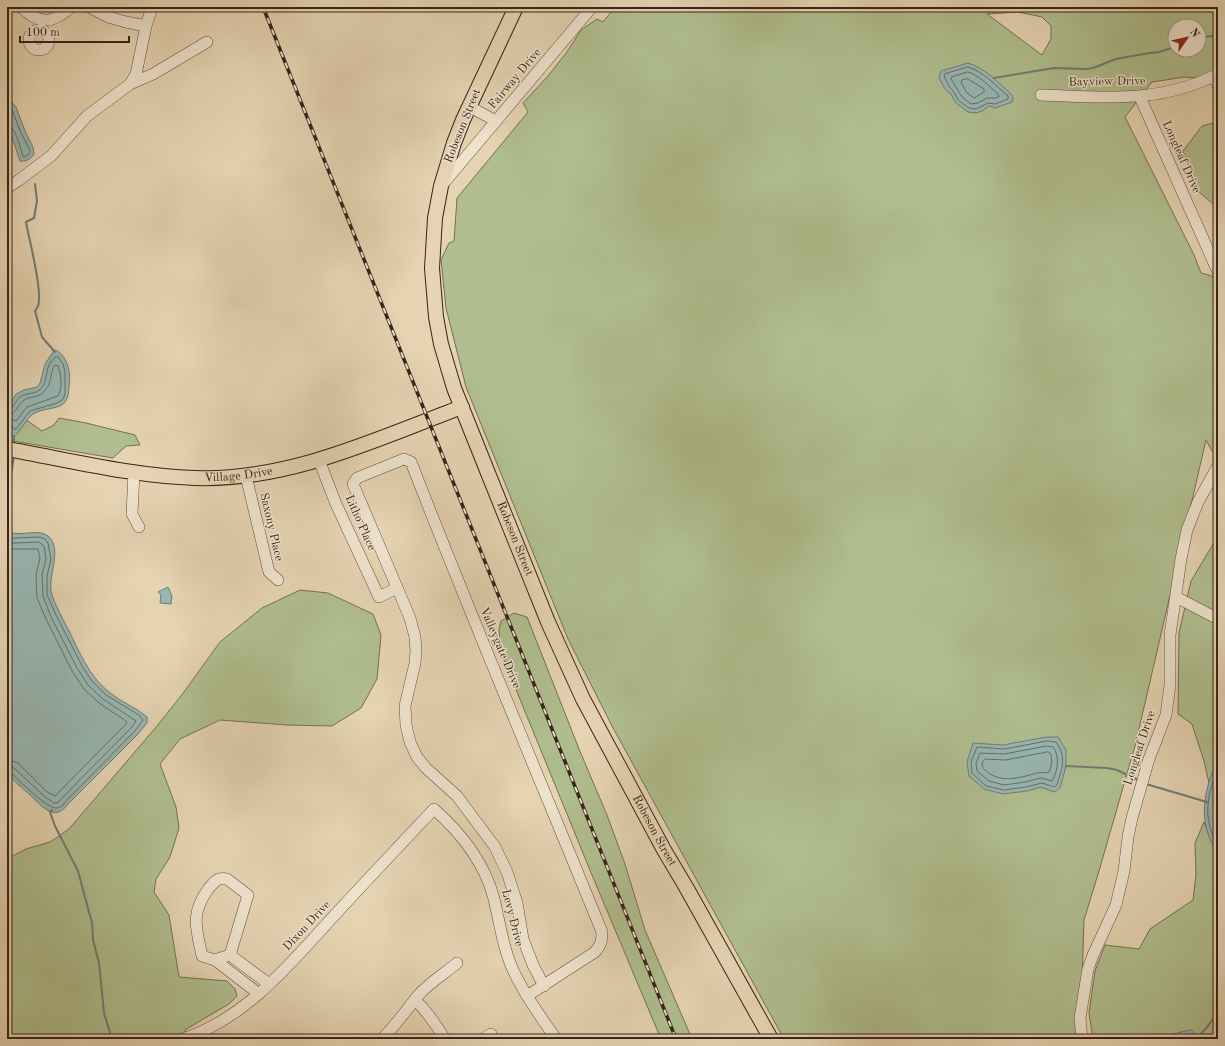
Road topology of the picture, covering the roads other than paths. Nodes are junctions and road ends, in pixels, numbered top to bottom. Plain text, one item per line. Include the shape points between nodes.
1 (21, 7) edge
2 (71, 7) edge
3 (89, 7) edge
4 (152, 7) edge
5 (516, 7) edge
6 (592, 7) edge
7 (146, 26) junction
8 (207, 42) dead end
9 (1217, 78) edge
10 (130, 84) junction
11 (1041, 95) dead end
12 (1140, 97) junction
13 (470, 107) junction
14 (496, 120) junction
15 (441, 186) junction
16 (7, 188) edge
17 (1217, 267) edge
18 (462, 407) junction
19 (7, 449) edge
20 (319, 460) junction
21 (1218, 466) edge
22 (134, 472) junction
23 (246, 476) junction
24 (138, 526) dead end
25 (278, 580) dead end
26 (397, 588) junction
27 (1176, 597) junction
28 (1218, 619) edge
29 (434, 809) joint
30 (230, 955) junction
31 (215, 960) junction
32 (457, 963) dead end
33 (269, 984) junction
34 (544, 986) junction
35 (259, 994) junction
36 (527, 996) junction
37 (415, 1000) junction
38 (183, 1039) edge
39 (382, 1039) edge
40 (445, 1039) edge
41 (556, 1039) edge
42 (771, 1039) edge
43 (1082, 1039) edge

1 - 2 street via 42,25
3 - 7 street via 108,17
4 - 7 street
5 - 13 main road, Robeson Street
6 - 14 street, Fairway Drive
7 - 10 street via 136,74
8 - 10 street via 153,74
9 - 12 street, Bayview Drive
10 - 16 street via 87,116 51,156
11 - 12 street, Bayview Drive
12 - 17 street, Longleaf Drive
13 - 14 street
13 - 15 main road, Robeson Street via 454,143
14 - 15 street, Fairway Drive
15 - 18 main road, Robeson Street via 433,243 433,293 440,342
18 - 20 main road, Village Drive
18 - 42 main road, Robeson Street via 548,622 583,699 664,850
19 - 22 main road, Village Drive
20 - 23 main road, Village Drive
20 - 26 street, Litho Place via 336,504 379,597
21 - 27 street, Longleaf Drive via 1192,516 1181,559
22 - 23 main road, Village Drive via 196,478
22 - 24 street via 132,514
23 - 25 street, Saxony Place via 269,572
26 - 34 street, Valleygate Drive via 415,637 415,663 405,706 410,742 417,757 457,796 495,847 507,872 517,903 523,939
26 - 34 street, Valleygate Drive via 353,484 357,478 404,459 411,462 602,932 600,946 595,952
27 - 28 street
27 - 43 street, Longleaf Drive via 1170,635 1170,685 1166,714 1132,818 1116,905 1088,970 1080,1018
29 - 33 street, Dixon Drive
29 - 36 street, Levy Drive via 450,823 468,845 488,880 504,945
30 - 31 street
30 - 31 street via 248,895 227,879 221,878 215,880 196,911 202,956
30 - 33 street
31 - 35 street
32 - 37 street
33 - 35 street, Dixon Drive
34 - 36 street, Valleygate Drive
35 - 38 street, Dixon Drive via 225,1019
36 - 41 street, Levy Drive
37 - 39 street
37 - 40 street

